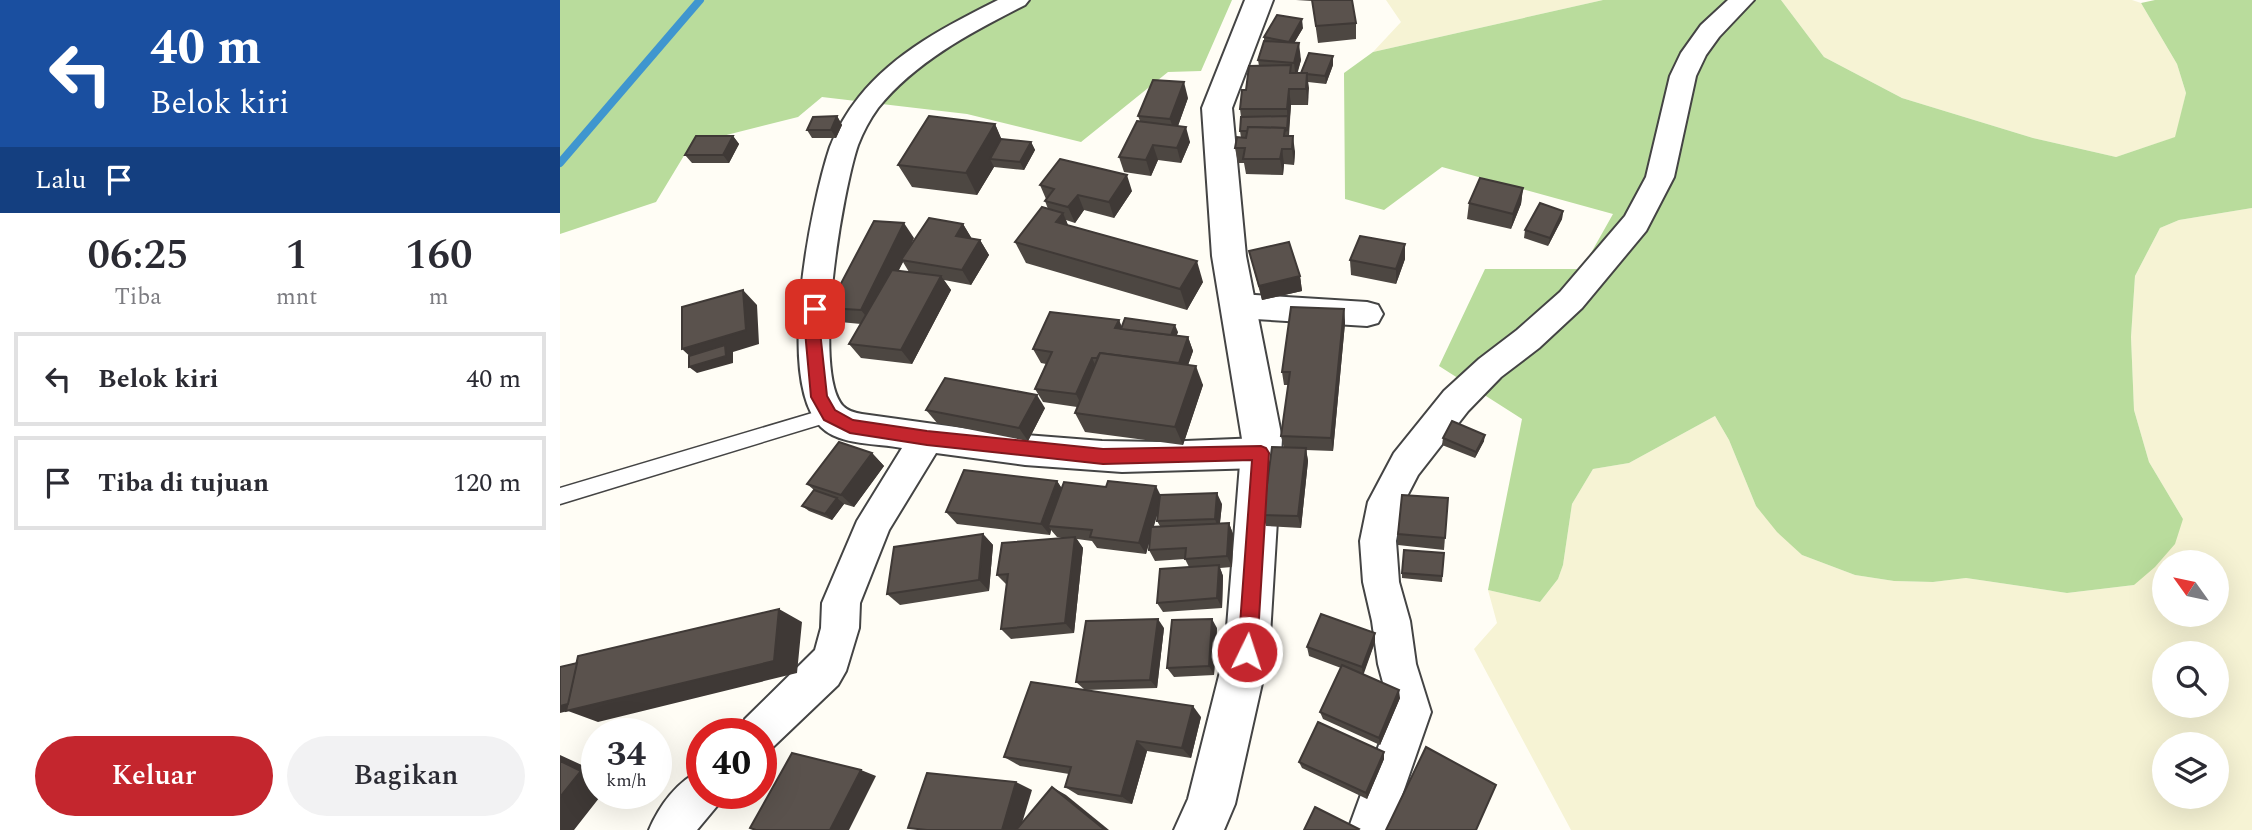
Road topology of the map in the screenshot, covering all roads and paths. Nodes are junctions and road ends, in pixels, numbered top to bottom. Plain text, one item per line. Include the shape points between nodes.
1 (1017, 0) edge
2 (1259, 0) edge
3 (1742, 0) edge
4 (1238, 306) junction
5 (1367, 314) dead end
6 (830, 415) junction
7 (927, 438) junction
8 (1261, 453) junction
9 (560, 496) edge
10 (775, 718) edge
11 (688, 809) edge
12 (1211, 821) edge
13 (670, 830) edge
14 (1369, 830) edge

1 - 6 street via 936,45 888,82 853,124 834,182 813,331 819,397
2 - 4 street via 1217,108 1229,256
3 - 14 street via 1694,53 1684,76 1660,177 1636,223 1571,300 1455,401 1406,464 1386,502 1378,541 1381,582 1411,712
4 - 5 street
4 - 8 street
6 - 7 street via 850,426
6 - 9 lane
7 - 8 street via 1103,457
7 - 10 street via 875,521 841,603 832,658
8 - 12 street via 1247,652
11 - 13 street

